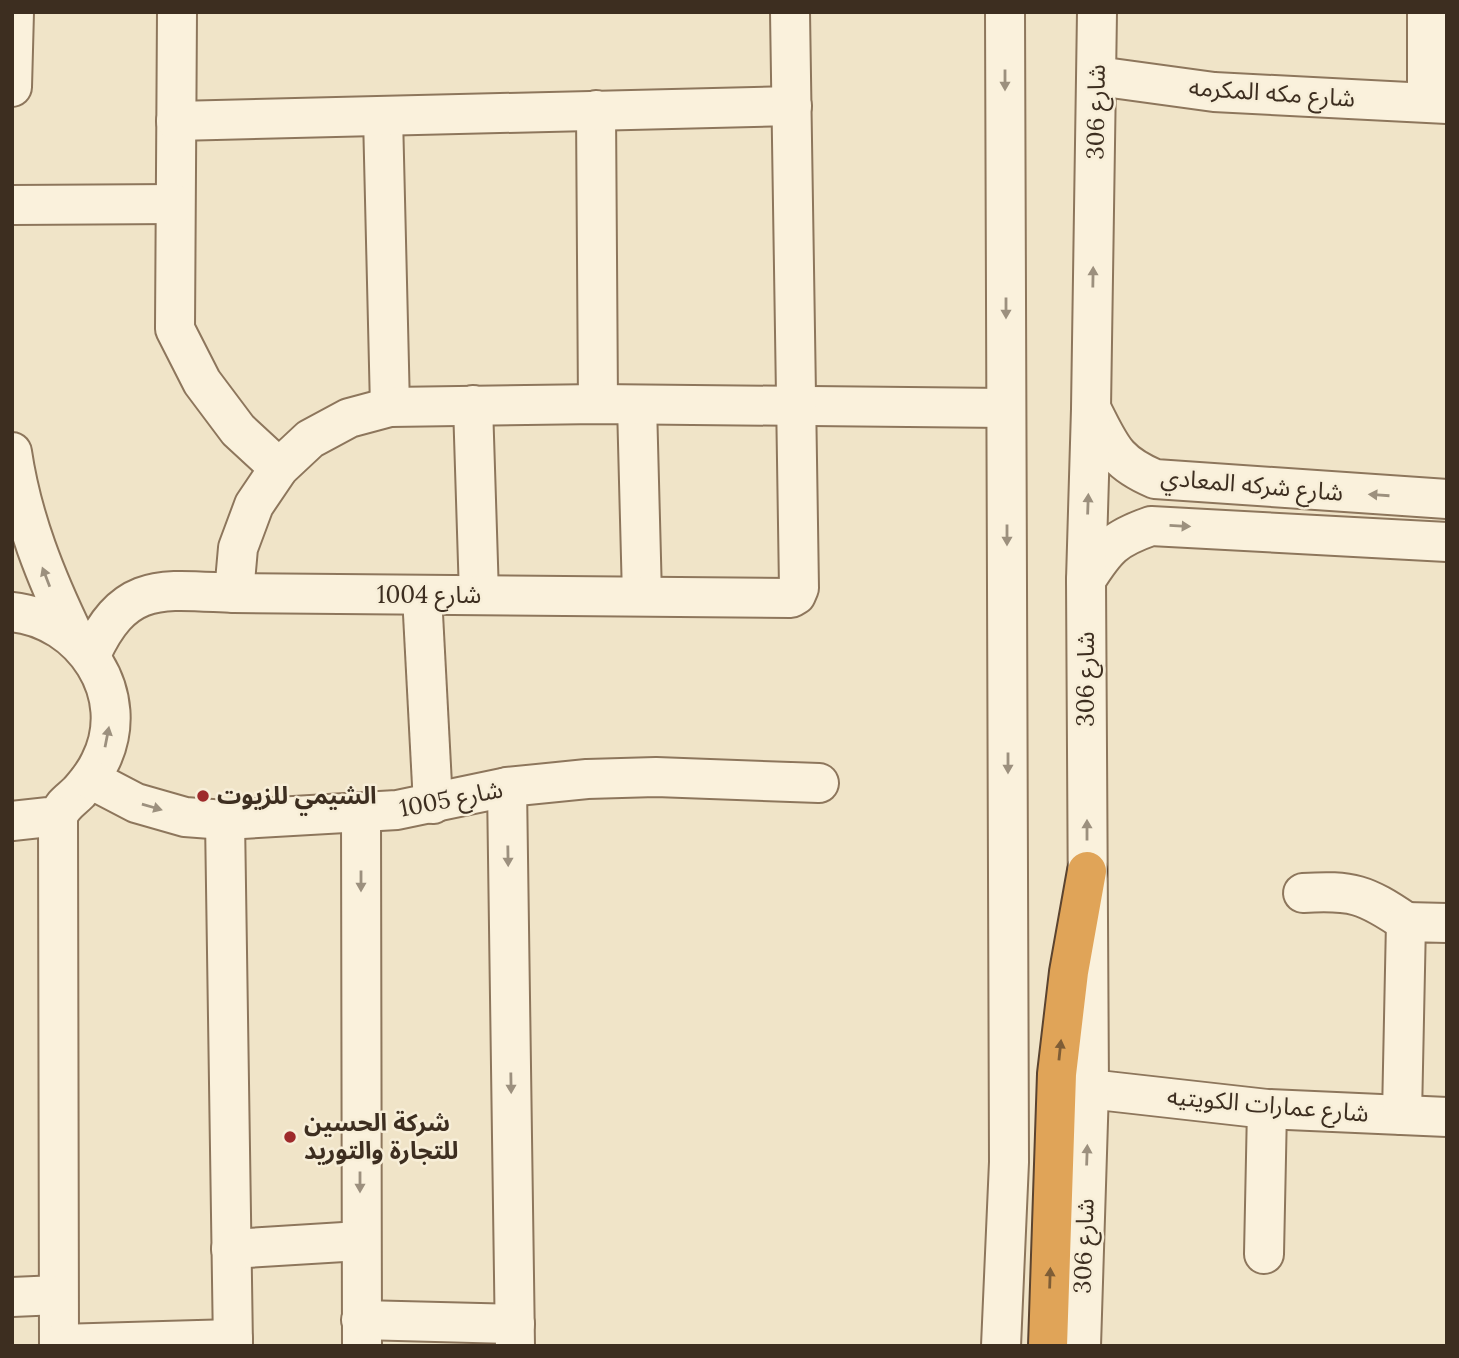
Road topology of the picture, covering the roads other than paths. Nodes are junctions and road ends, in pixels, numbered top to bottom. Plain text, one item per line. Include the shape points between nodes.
1 (14, 12) edge
2 (177, 12) edge
3 (790, 12) edge
4 (1005, 12) edge
5 (1097, 12) edge
6 (1427, 12) edge
7 (1097, 76) junction
8 (12, 87) edge
9 (1437, 103) edge
10 (792, 106) junction
11 (596, 110) junction
12 (383, 116) junction
13 (176, 121) junction
14 (175, 204) junction
15 (12, 205) edge
16 (598, 404) junction
17 (473, 405) junction
18 (638, 405) junction
19 (797, 405) junction
20 (390, 407) junction
21 (1006, 408) junction
22 (1091, 409) junction
23 (12, 453) edge
24 (279, 468) junction
25 (1447, 499) edge
26 (1447, 542) edge
27 (1086, 580) junction
28 (234, 593) junction
29 (422, 595) junction
30 (479, 595) junction
31 (642, 596) junction
32 (12, 612) edge
33 (83, 647) junction
34 (90, 779) junction
35 (819, 783) dead end
36 (507, 788) junction
37 (433, 804) junction
38 (361, 813) junction
39 (58, 816) junction
40 (225, 820) junction
41 (12, 821) edge
42 (1087, 872) junction
43 (1303, 892) dead end
44 (1405, 922) junction
45 (1447, 923) edge
46 (1089, 1089) junction
47 (1267, 1109) junction
48 (1402, 1115) junction
49 (1447, 1117) edge
50 (360, 1241) junction
51 (231, 1249) junction
52 (1264, 1254) dead end
53 (58, 1295) junction
54 (12, 1297) edge
55 (361, 1333) edge
56 (515, 1335) edge
57 (233, 1342) edge
58 (59, 1345) edge
59 (1001, 1346) edge
60 (1048, 1346) edge
61 (1081, 1346) edge

1 - 8 street
2 - 13 street
3 - 10 street
4 -> 21 street
5 - 7 street, شارع 306
6 - 9 street
7 - 9 street, شارع مكه المكرمه via 1214,92
22 -> 7 street, شارع 306
10 - 11 street
10 - 19 street
11 - 12 street
11 - 16 street
12 - 13 street
12 - 20 street
13 - 14 street
14 - 15 street
14 - 24 street via 175,329 202,382 238,430
16 - 17 street
16 - 18 street
17 - 20 street
17 - 30 street
18 - 19 street
18 - 31 street
19 - 21 street
19 - 31 street, شارع 1004 via 796,594 791,598
20 - 24 street via 349,418 310,439
21 -> 59 street via 1009,1162
25 -> 22 street, شارع شركه المعادي via 1155,479 1134,470 1117,455
27 -> 22 street, شارع 306
33 -> 23 street via 48,583 27,526
24 - 28 street via 254,505 238,548
27 -> 26 street, شارع شركه المعادي via 1104,551 1125,535 1151,526
42 -> 27 street, شارع 306
28 - 29 street, شارع 1004
28 - 33 street, شارع 1004 via 167,590 141,597 119,611
29 - 30 street, شارع 1004
29 - 37 street
30 - 31 street, شارع 1004
32 - 33 street via 47,621
34 -> 33 street via 105,749 111,717 101,675
34 - 39 street via 62,806
34 -> 40 street, شارع 1005 via 136,803 185,817
35 - 36 street, شارع 1005 via 656,777
36 - 37 street, شارع 1005
36 -> 56 street
37 - 38 street, شارع 1005
38 - 40 street, شارع 1005
38 -> 50 street
39 - 41 street
39 - 53 street
40 - 51 street
42 - 46 street, شارع 306
60 -> 42 highway via 1057,1073
43 - 44 street via 1340,891 1375,901
44 - 45 street
44 - 48 street
46 - 47 street, شارع عمارات الكويتيه
61 -> 46 street, شارع 306
47 - 48 street, شارع عمارات الكويتيه
47 - 52 street
48 - 49 street, شارع عمارات الكويتيه
50 - 51 street
50 - 55 street
51 - 57 street
53 - 54 street
53 - 58 street
55 - 56 street
57 - 58 street

